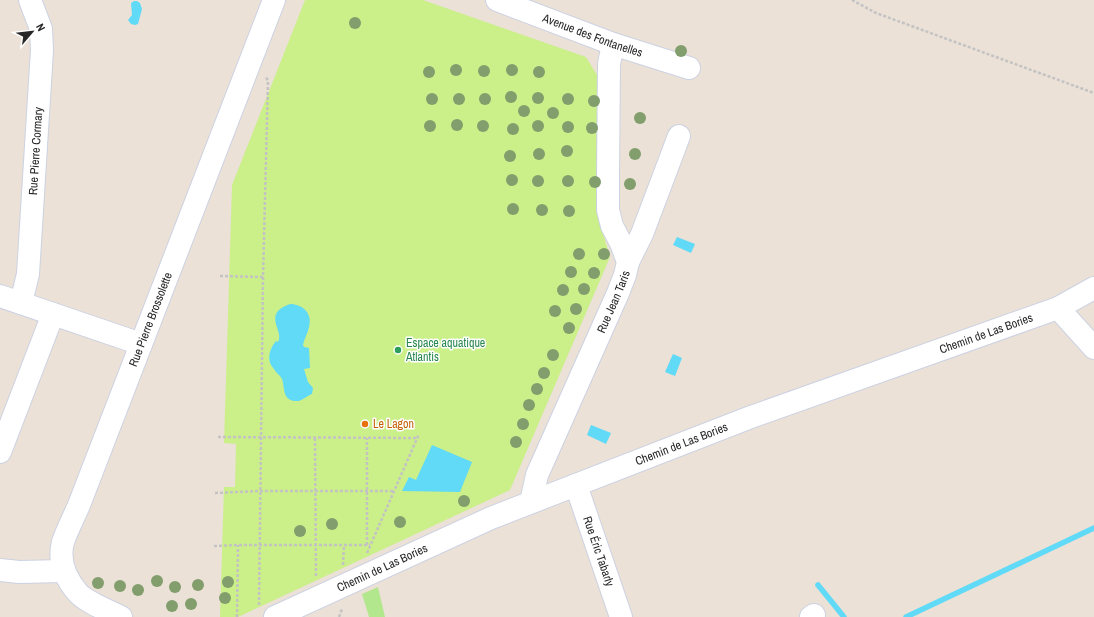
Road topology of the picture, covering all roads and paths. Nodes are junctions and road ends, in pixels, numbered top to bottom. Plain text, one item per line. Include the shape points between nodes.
1 (30, 0) edge
2 (274, 0) edge
3 (497, 0) edge
4 (852, 0) edge
5 (613, 44) junction
6 (689, 68) dead end
7 (264, 73) dead end
8 (1094, 93) edge
9 (679, 136) dead end
10 (628, 262) junction
11 (220, 276) dead end
12 (263, 277) junction
13 (1094, 288) edge
14 (0, 296) edge
15 (21, 303) junction
16 (1058, 308) junction
17 (53, 314) junction
18 (141, 344) junction
19 (1094, 348) edge
20 (419, 434) dead end
21 (218, 437) dead end
22 (261, 438) junction
23 (315, 438) junction
24 (367, 438) junction
25 (417, 438) junction
26 (0, 452) edge
27 (576, 485) junction
28 (260, 491) junction
29 (316, 491) junction
30 (367, 491) junction
31 (394, 491) junction
32 (215, 493) dead end
33 (531, 502) junction
34 (238, 545) junction
35 (259, 545) junction
36 (315, 545) junction
37 (344, 545) junction
38 (368, 545) junction
39 (214, 546) dead end
40 (0, 570) edge
41 (64, 571) junction
42 (349, 576) junction
43 (316, 583) dead end
44 (267, 614) edge
45 (121, 617) edge
46 (237, 617) edge
47 (339, 617) edge
48 (621, 617) edge

1 - 15 street, Rue Pierre Cormary via 42,29 42,50 28,274
2 - 18 street, Rue Pierre Brossolette
3 - 5 street, Avenue des Fontanelles
4 - 8 path via 876,13
5 - 6 street, Avenue des Fontanelles
5 - 10 street, Rue Jean Taris via 609,64 608,210 612,226
7 - 12 path via 268,81
9 - 10 street via 642,234
10 - 33 street, Rue Jean Taris via 618,293 537,475
11 - 12 path
12 - 22 path
13 - 16 street, Chemin de Las Bories
14 - 15 street
15 - 17 street
16 - 19 street
16 - 27 street, Chemin de Las Bories via 751,418
17 - 18 street
17 - 26 street
18 - 41 street, Rue Pierre Brossolette via 63,542 61,560
20 - 25 path
21 - 22 path
22 - 23 path
22 - 28 path
23 - 24 path
23 - 29 path
24 - 25 path
24 - 30 path
25 - 31 path
27 - 33 street, Chemin de Las Bories
27 - 48 street, Rue Éric Tabarly
28 - 29 path
28 - 32 path
28 - 35 path
29 - 30 path
29 - 36 path
30 - 31 path
30 - 38 path
31 - 38 path
33 - 42 street, Chemin de Las Bories
34 - 35 path
34 - 39 path
34 - 46 path
35 - 36 path
35 - 44 path
36 - 37 path
36 - 43 path
37 - 38 path
37 - 42 path
38 - 42 path
40 - 41 street
41 - 45 street, Rue Pierre Brossolette via 79,593
42 - 44 street, Chemin de Las Bories
42 - 47 path

